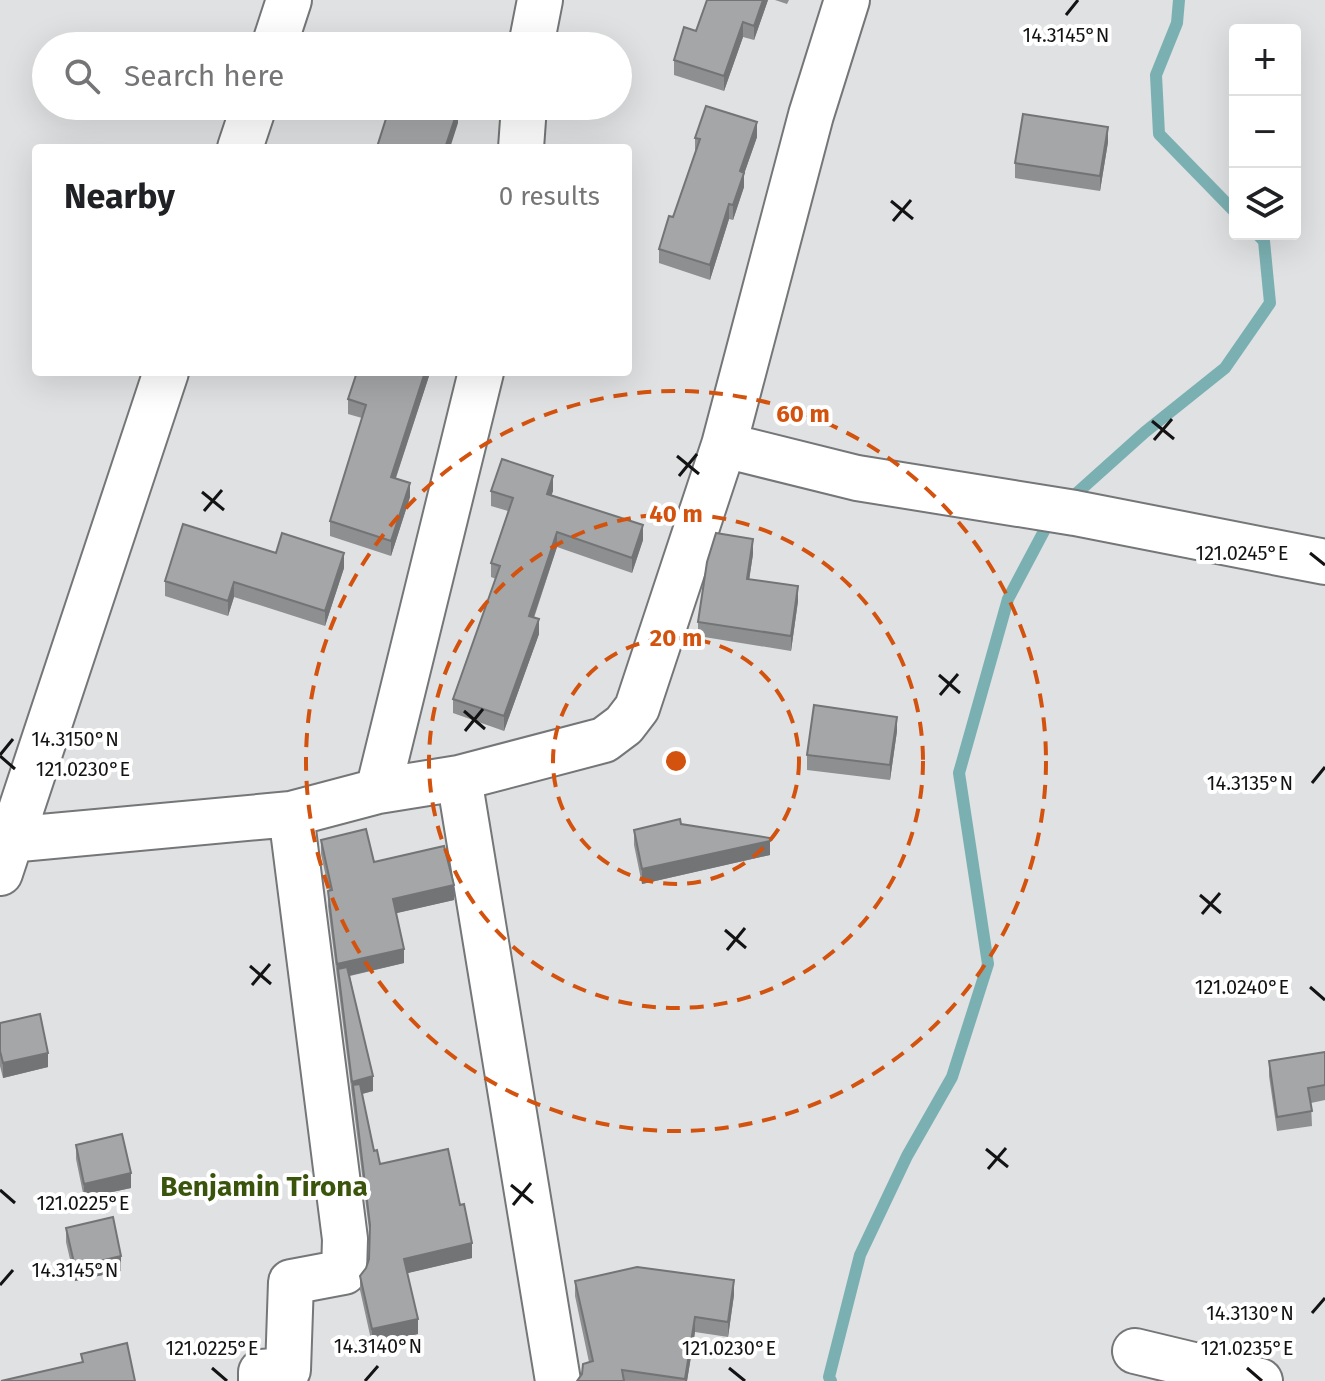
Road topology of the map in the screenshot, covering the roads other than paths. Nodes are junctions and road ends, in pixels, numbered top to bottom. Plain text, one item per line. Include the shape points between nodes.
1 (289, 0) edge
2 (540, 0) edge
3 (847, 0) edge
4 (279, 32) edge
5 (534, 32) edge
6 (249, 120) edge
7 (523, 120) edge
8 (241, 144) edge
9 (521, 144) edge
10 (165, 376) edge
11 (480, 376) edge
12 (724, 445) junction
13 (1325, 562) edge
14 (459, 778) junction
15 (378, 791) junction
16 (291, 814) junction
17 (5, 856) edge
18 (1135, 1351) dead end
19 (261, 1381) edge
20 (558, 1381) edge
21 (1260, 1381) edge

1 - 4 street
2 - 5 street
3 - 12 street via 811,115
6 - 8 street
7 - 9 street
10 - 17 street
11 - 15 street
12 - 13 street via 857,478 1075,513
12 - 14 street via 637,708 624,725 604,740
14 - 15 street
14 - 20 street
15 - 16 street
16 - 17 street
16 - 19 street via 345,1261 344,1272 291,1282 288,1370 261,1372
18 - 21 street

